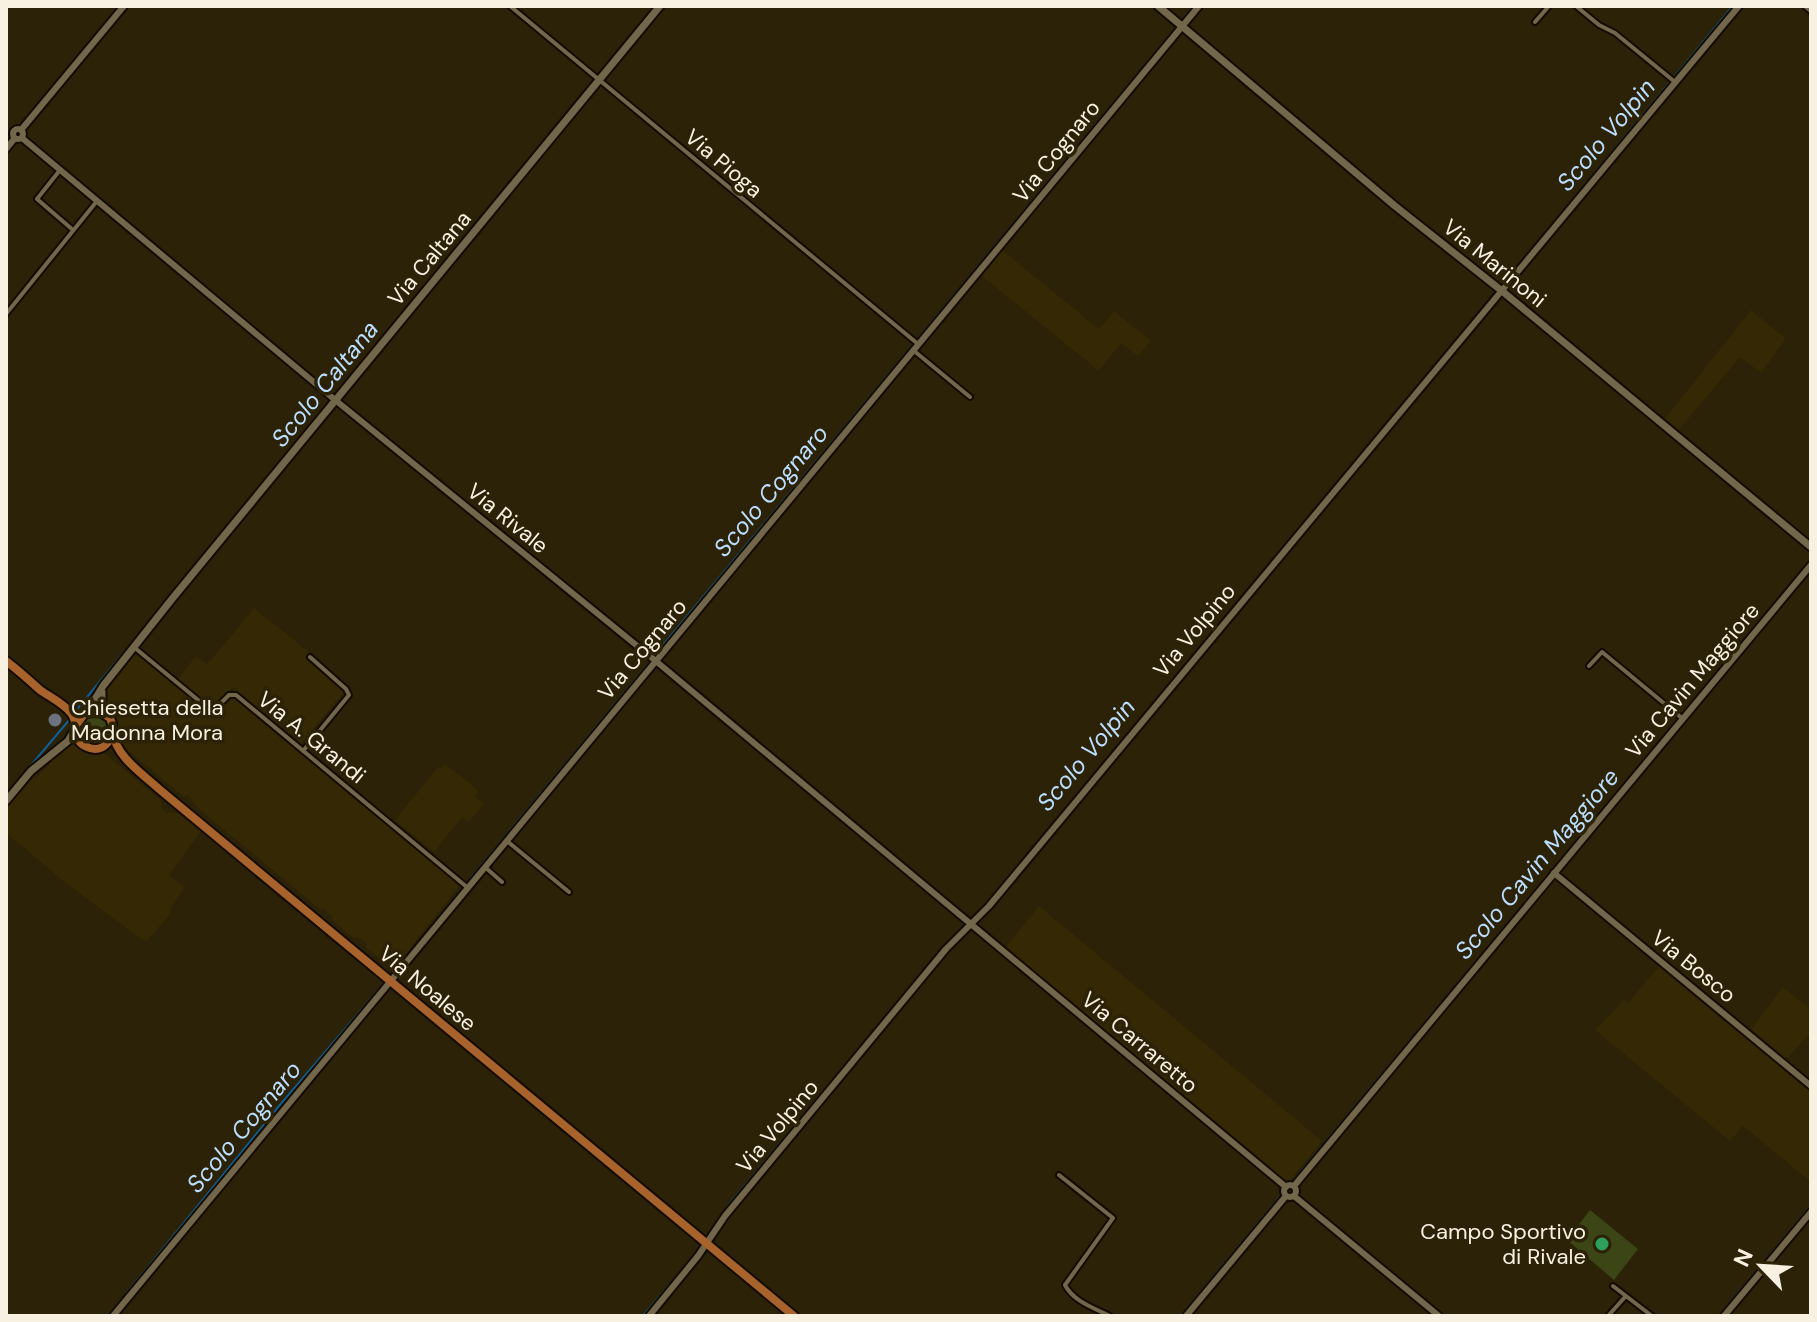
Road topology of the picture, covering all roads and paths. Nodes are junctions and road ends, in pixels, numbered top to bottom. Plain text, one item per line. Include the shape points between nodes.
1 (124, 6) edge
2 (510, 6) edge
3 (660, 6) edge
4 (1158, 6) edge
5 (1199, 6) edge
6 (1549, 6) edge
7 (1576, 6) edge
8 (1739, 6) edge
9 (1806, 6) edge
10 (1811, 10) edge
11 (1535, 22) dead end
12 (1183, 26) junction
13 (1673, 80) junction
14 (600, 81) junction
15 (6, 124) edge
16 (18, 134) junction
17 (6, 149) edge
18 (60, 170) junction
19 (97, 200) junction
20 (73, 230) junction
21 (1502, 291) junction
22 (6, 314) edge
23 (916, 347) junction
24 (970, 397) dead end
25 (333, 399) junction
26 (1811, 547) edge
27 (1811, 565) edge
28 (133, 647) junction
29 (310, 657) dead end
30 (6, 661) edge
31 (655, 661) junction
32 (1589, 666) dead end
33 (106, 683) junction
34 (58, 702) junction
35 (87, 712) junction
36 (108, 716) junction
37 (1680, 717) junction
38 (76, 727) junction
39 (113, 733) junction
40 (83, 745) junction
41 (97, 748) junction
42 (58, 749) junction
43 (303, 751) junction
44 (126, 758) junction
45 (6, 801) edge
46 (507, 841) junction
47 (485, 867) junction
48 (1554, 873) junction
49 (502, 882) dead end
50 (468, 888) junction
51 (569, 892) dead end
52 (969, 923) junction
53 (392, 981) junction
54 (1811, 1086) edge
55 (1059, 1175) dead end
56 (1290, 1186) junction
57 (1290, 1196) junction
58 (1811, 1212) edge
59 (707, 1244) junction
60 (1613, 1286) dead end
61 (1625, 1297) junction
62 (113, 1316) edge
63 (649, 1316) edge
64 (794, 1316) edge
65 (1110, 1316) edge
66 (1186, 1316) edge
67 (1439, 1316) edge
68 (1608, 1316) edge
69 (1652, 1316) edge
70 (1724, 1316) edge

1 - 16 street
2 - 14 street, Via Pioga
3 - 14 main road, Via Caltana
4 - 12 main road, Via Marinoni
5 - 12 street, Via Cognaro
6 - 11 street
7 - 13 street
8 - 13 street, Via Volpino
9 - 10 street
12 - 21 main road, Via Marinoni
12 - 23 street, Via Cognaro
13 - 21 street, Via Volpino
14 - 23 street, Via Pioga
14 - 25 main road, Via Caltana
15 - 16 street, Via Rivale
16 - 17 street
16 - 18 street, Via Rivale
18 - 19 street, Via Rivale
18 - 20 street via 37,199
19 - 20 street
19 - 25 street, Via Rivale
20 - 22 street
21 - 26 main road, Via Marinoni
21 - 52 street, Via Volpino
23 - 24 street, Via Pioga
23 - 31 street, Via Cognaro
25 - 28 main road, Via Caltana
25 - 31 street, Via Rivale
27 - 37 street, Via Cavin Maggiore
28 - 33 main road, Via Caltana
28 - 43 street, Via A. Grandi via 209,709 232,694
29 - 43 street via 349,695
30 - 34 main road
31 - 46 street, Via Cognaro
31 - 52 street, Via Rivale
32 - 37 street via 1602,652
33 - 35 main road, Via Caltana
33 - 36 main road via 102,703
34 - 35 main road
34 - 38 main road
35 - 36 main road via 98,710
35 - 38 main road
36 - 39 main road, Via Noalese
37 - 48 street, Via Cavin Maggiore
38 - 40 main road
38 - 42 main road
39 - 41 main road
39 - 44 main road, Via Noalese
40 - 41 main road, Via Noalese
40 - 42 main road
41 - 44 main road, Via Noalese
42 - 45 main road
43 - 50 street, Via A. Grandi
44 - 53 main road, Via Noalese
46 - 47 street, Via Cognaro
46 - 51 street
47 - 49 street
47 - 50 street, Via Cognaro
48 - 54 street, Via Bosco
48 - 56 street, Via Cavin Maggiore
50 - 53 street, Via Cognaro
52 - 56 street, Via Carraretto
52 - 59 street, Via Volpino
53 - 59 main road, Via Noalese
53 - 62 street, Via Cognaro
55 - 65 street via 1113,1218 1065,1285 1079,1300
56 - 57 street via 1296,1191
56 - 57 street via 1284,1192
57 - 66 street
57 - 67 street
58 - 70 street
59 - 63 street, Via Volpino
59 - 64 main road, Via Noalese
60 - 61 street
61 - 68 street
61 - 69 street

